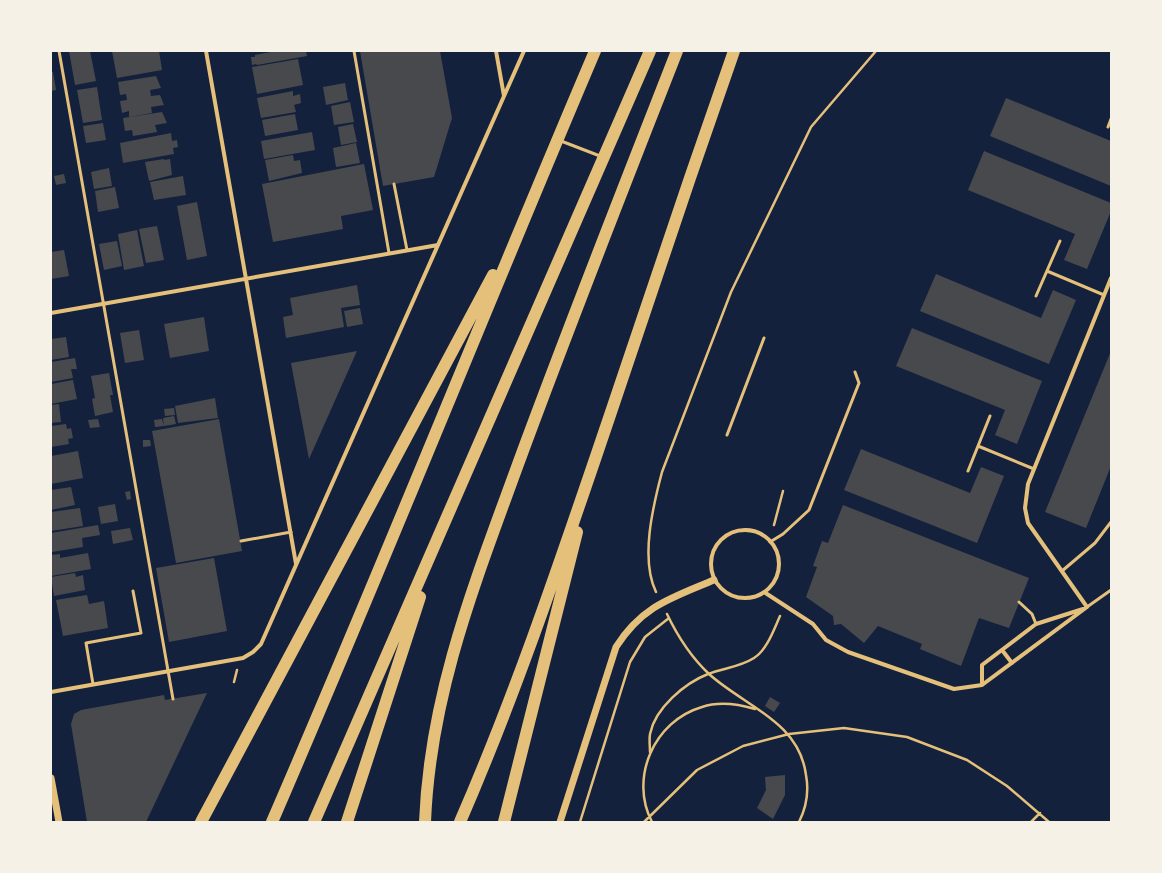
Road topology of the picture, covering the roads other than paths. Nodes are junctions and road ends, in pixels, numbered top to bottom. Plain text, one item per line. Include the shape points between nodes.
1 (59, 51) edge
2 (206, 51) edge
3 (354, 51) edge
4 (496, 51) edge
5 (524, 51) edge
6 (595, 51) edge
7 (650, 51) edge
8 (677, 51) edge
9 (734, 51) edge
10 (504, 96) junction
11 (1111, 119) edge
12 (1108, 127) dead end
13 (557, 140) junction
14 (603, 157) junction
15 (394, 184) dead end
16 (524, 216) junction
17 (1060, 241) dead end
18 (438, 244) junction
19 (406, 250) junction
20 (389, 253) junction
21 (1047, 271) junction
22 (1111, 278) edge
23 (246, 279) junction
24 (1105, 293) junction
25 (1111, 294) edge
26 (1036, 296) dead end
27 (103, 304) junction
28 (51, 313) edge
29 (764, 338) dead end
30 (855, 372) dead end
31 (990, 416) dead end
32 (727, 435) dead end
33 (601, 440) junction
34 (978, 446) junction
35 (1034, 468) junction
36 (968, 471) dead end
37 (1111, 522) edge
38 (291, 532) junction
39 (441, 533) junction
40 (241, 541) dead end
41 (770, 542) junction
42 (296, 565) junction
43 (1062, 571) junction
44 (714, 580) junction
45 (1111, 590) edge
46 (133, 591) dead end
47 (764, 592) junction
48 (1019, 602) dead end
49 (1087, 607) junction
50 (1036, 624) junction
51 (1002, 650) junction
52 (1012, 663) junction
53 (168, 671) junction
54 (94, 684) junction
55 (982, 686) junction
56 (51, 692) edge
57 (172, 699) dead end
58 (51, 778) edge
59 (59, 822) edge
60 (201, 822) edge
61 (272, 822) edge
62 (314, 822) edge
63 (347, 822) edge
64 (425, 822) edge
65 (460, 822) edge
66 (504, 822) edge
67 (560, 822) edge

1 - 27 lane
2 - 23 street
3 - 20 lane
4 - 10 street
5 - 10 street
6 - 13 highway
7 - 14 highway
8 - 64 highway via 554,367 469,599 442,692 432,746
9 - 33 highway
10 - 18 street
11 - 12 lane
13 - 14 lane
13 - 16 highway
14 - 39 highway
15 - 19 lane
16 - 60 highway
16 - 61 highway via 360,619
17 - 21 lane
18 - 19 street
18 - 42 street
19 - 20 street
20 - 23 street
21 - 24 lane
21 - 26 lane
22 - 24 street
23 - 27 street
23 - 38 street
24 - 25 lane
24 - 35 street
27 - 28 street
27 - 53 lane
29 - 32 lane
30 - 41 lane via 859,383 809,510 783,534
31 - 34 lane
33 - 65 highway via 520,677
33 - 66 highway
34 - 35 lane
34 - 36 lane
35 - 43 street via 1028,484 1025,508 1028,523
37 - 43 lane via 1095,543
38 - 40 lane
38 - 42 street
39 - 62 highway
39 - 63 highway
41 - 44 street via 752,531 731,533 722,539 711,558
41 - 47 street via 776,551 778,568 772,584
42 - 53 street via 261,644 253,652 243,658
43 - 49 street
44 - 47 street via 731,596 754,597
44 - 67 street via 661,602 626,631 616,647
45 - 49 lane
46 - 54 lane via 141,633 86,643
47 - 55 street via 813,624 826,640 848,652 954,689
48 - 50 lane via 1032,614
49 - 50 street
49 - 52 street
50 - 51 street
51 - 52 street
51 - 55 street via 982,664
52 - 55 street
53 - 54 street
53 - 57 lane
54 - 56 street
58 - 59 street

